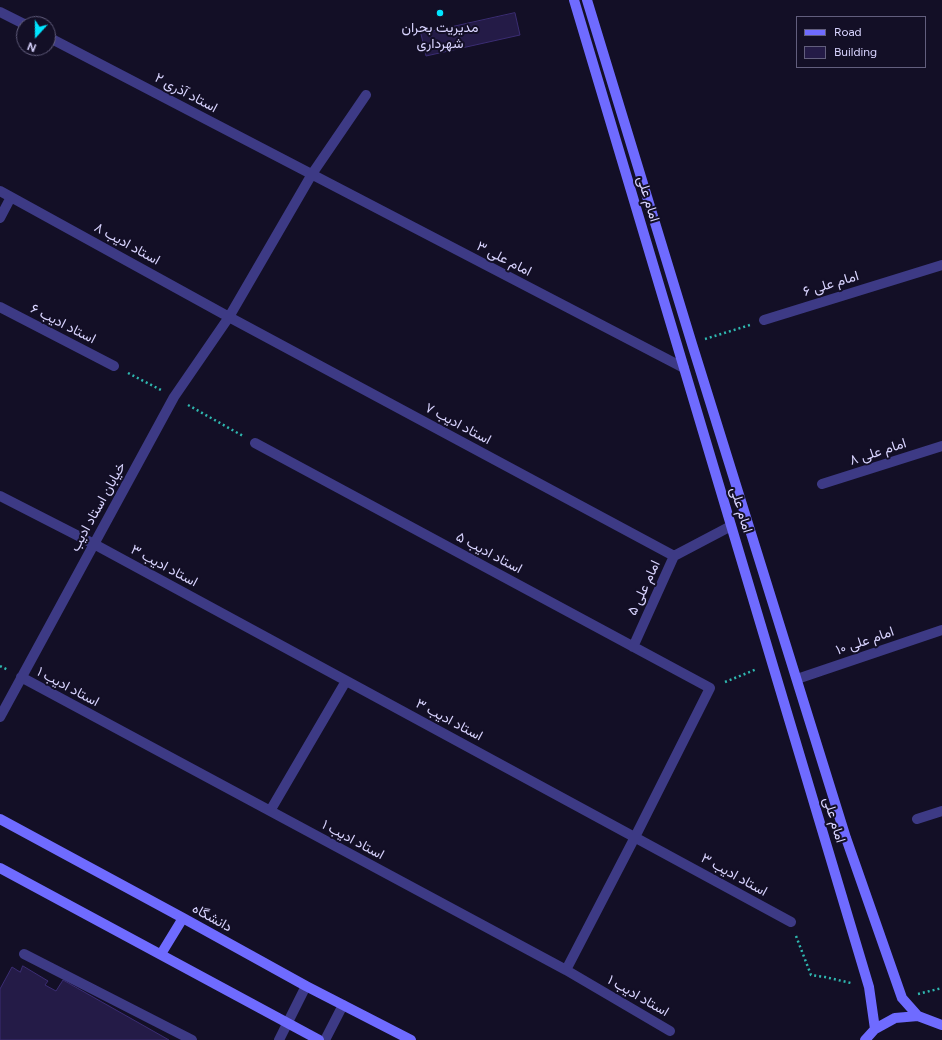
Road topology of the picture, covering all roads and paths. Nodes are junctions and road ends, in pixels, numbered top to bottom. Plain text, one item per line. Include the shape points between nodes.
1 (574, 0) edge
2 (587, 0) edge
3 (0, 12) edge
4 (16, 20) edge
5 (56, 41) edge
6 (366, 95) dead end
7 (312, 174) junction
8 (0, 191) edge
9 (11, 197) junction
10 (0, 218) edge
11 (942, 265) edge
12 (0, 307) edge
13 (229, 317) junction
14 (764, 320) joint
15 (692, 344) junction
16 (114, 366) dead end
17 (684, 368) junction
18 (255, 443) dead end
19 (942, 446) edge
20 (822, 484) dead end
21 (0, 496) edge
22 (731, 526) junction
23 (94, 544) junction
24 (674, 556) junction
25 (942, 630) edge
26 (633, 647) junction
27 (772, 663) junction
28 (21, 677) junction
29 (797, 679) junction
30 (346, 680) junction
31 (710, 688) junction
32 (0, 717) edge
33 (270, 811) junction
34 (942, 811) edge
35 (0, 819) edge
36 (917, 819) dead end
37 (635, 837) junction
38 (0, 868) edge
39 (183, 918) junction
40 (791, 922) joint
41 (24, 954) dead end
42 (161, 954) junction
43 (566, 970) junction
44 (306, 986) junction
45 (869, 987) junction
46 (942, 988) edge
47 (902, 998) junction
48 (343, 1005) junction
49 (918, 1016) junction
50 (287, 1023) junction
51 (942, 1025) edge
52 (875, 1029) junction
53 (670, 1031) dead end
54 (192, 1040) edge
55 (279, 1040) edge
56 (319, 1040) edge
57 (325, 1040) edge
58 (411, 1040) edge
59 (865, 1040) edge

1 - 17 street, امام علی
2 - 15 street, امام علی
3 - 4 street
5 - 7 street, استاد آذری ۲
6 - 7 street, خیابان استاد ادیب
7 - 13 street, خیابان استاد ادیب
7 - 17 street, امام علی ۳
8 - 9 street, استاد ادیب ۸
9 - 10 street
9 - 13 street, استاد ادیب ۸
11 - 14 street, امام علی ۶
12 - 16 street, استاد ادیب ۶
13 - 23 street, خیابان استاد ادیب via 174,397
13 - 24 street, استاد ادیب ۷
14 - 15 path
15 - 29 street, امام علی
17 - 22 street, امام علی
18 - 26 street, استاد ادیب ۵
19 - 20 street, امام علی ۸
21 - 23 street, استاد ادیب ۳
22 - 24 street, امام علی ۵
22 - 27 street, امام علی
23 - 28 street, خیابان استاد ادیب
23 - 30 street, استاد ادیب ۳
24 - 26 street, امام علی ۵
25 - 29 street, امام علی ۱۰
26 - 31 street, استاد ادیب ۵
27 - 31 path
27 - 45 street, امام علی
28 - 32 street, خیابان استاد ادیب
28 - 33 street, استاد ادیب ۱
29 - 47 street, امام علی via 846,838
30 - 33 street
30 - 37 street, استاد ادیب ۳
31 - 37 street
33 - 43 street, استاد ادیب ۱
34 - 36 street
35 - 39 street, دانشگاه
37 - 40 street, استاد ادیب ۳
37 - 43 street
38 - 42 street
39 - 42 street
39 - 44 street, دانشگاه
40 - 45 path via 811,975
41 - 54 street
42 - 50 street
43 - 53 street, استاد ادیب ۱
44 - 48 street, دانشگاه
44 - 50 street
45 - 52 street, امام علی
46 - 47 path
47 - 49 street, امام علی
48 - 57 street
48 - 58 street, دانشگاه
49 - 51 street
49 - 52 street via 895,1018
50 - 55 street
50 - 56 street
52 - 59 street

